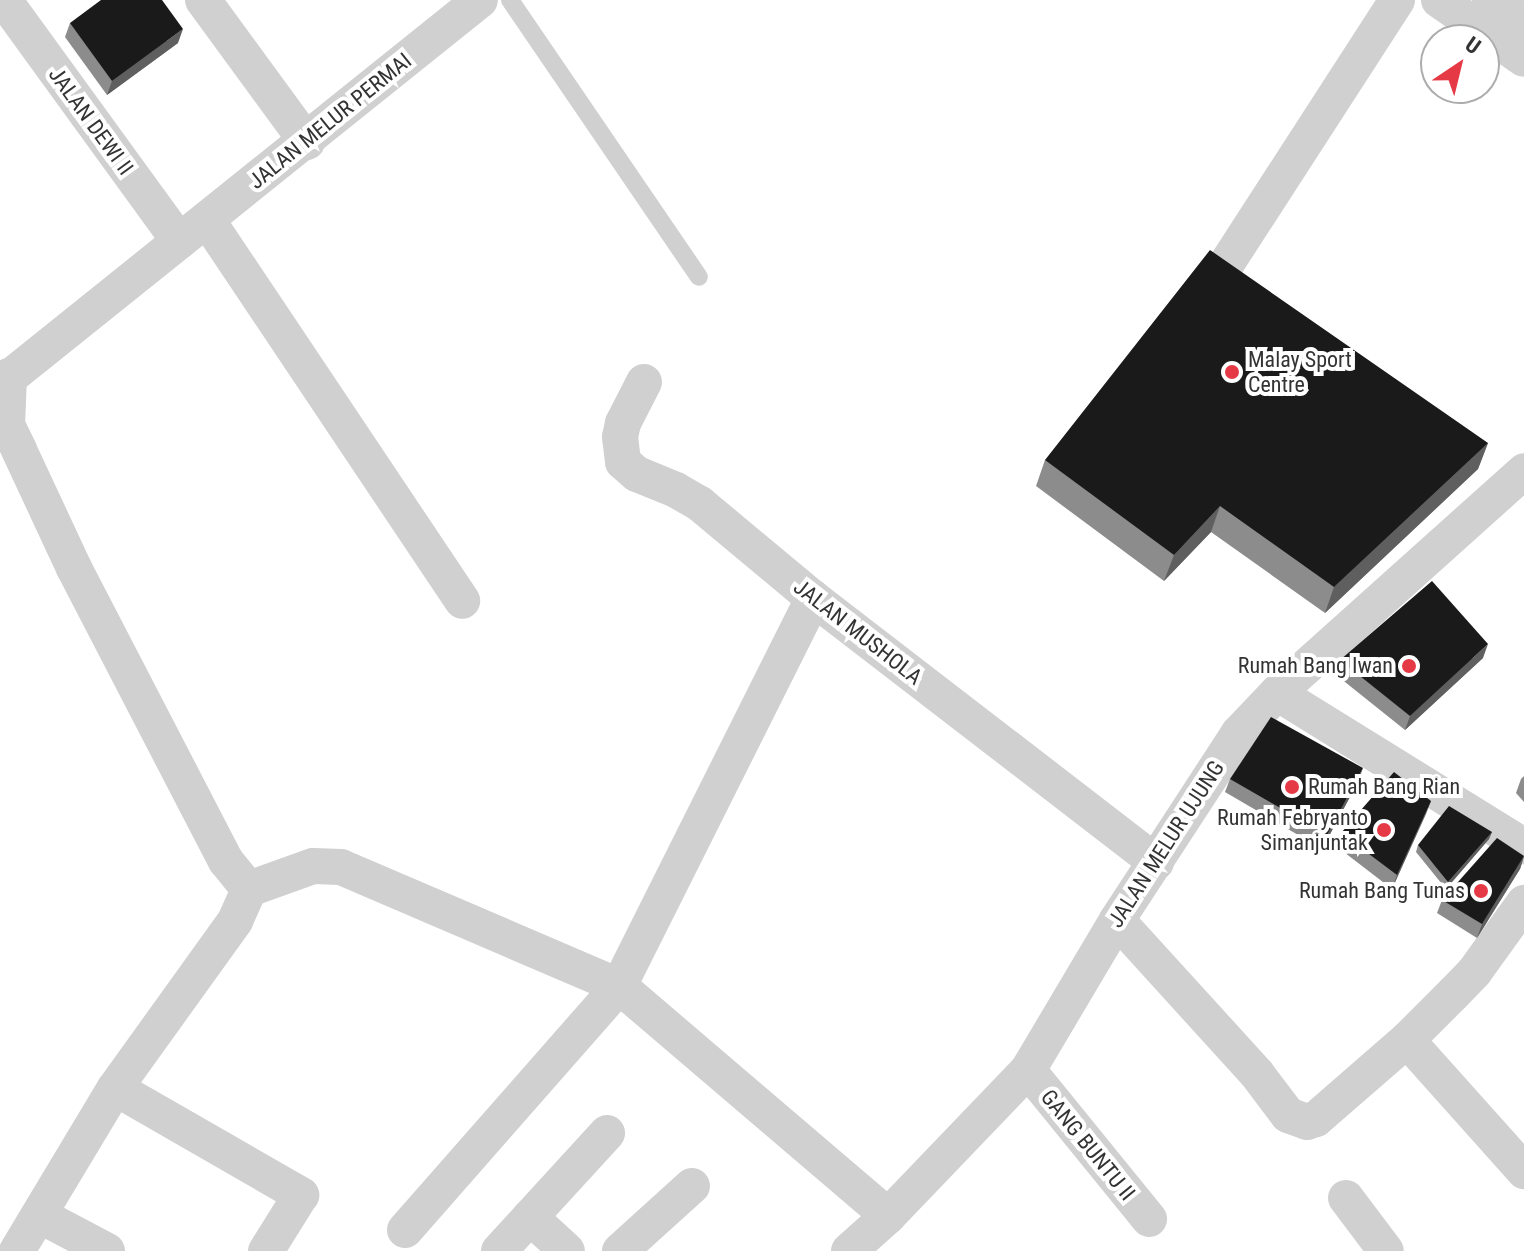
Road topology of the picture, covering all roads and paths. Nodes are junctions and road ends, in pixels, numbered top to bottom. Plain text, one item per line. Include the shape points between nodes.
1 (4, 0) edge
2 (203, 0) edge
3 (480, 0) edge
4 (510, 0) edge
5 (1397, 0) edge
6 (1465, 4) edge
7 (1524, 22) edge
8 (1524, 59) edge
9 (307, 142) junction
10 (208, 221) junction
11 (179, 241) junction
12 (1227, 263) edge
13 (699, 277) dead end
14 (3, 375) edge
15 (644, 382) dead end
16 (1524, 471) edge
17 (813, 598) junction
18 (462, 601) dead end
19 (1277, 693) junction
20 (1524, 846) edge
21 (1156, 862) junction
22 (249, 889) junction
23 (1524, 903) edge
24 (1117, 920) junction
25 (619, 986) junction
26 (1407, 1040) junction
27 (1028, 1070) junction
28 (115, 1088) junction
29 (607, 1133) dead end
30 (1524, 1171) edge
31 (692, 1186) dead end
32 (1346, 1198) dead end
33 (39, 1215) junction
34 (888, 1216) junction
35 (530, 1217) junction
36 (1149, 1219) dead end
37 (405, 1230) dead end
38 (859, 1247) edge
39 (17, 1251) edge
40 (107, 1251) edge
41 (266, 1251) edge
42 (499, 1251) edge
43 (567, 1251) edge
44 (620, 1251) edge
45 (1386, 1251) edge

1 - 11 street, JALAN DEWI II
2 - 9 street
3 - 9 street, JALAN MELUR PERMAI
4 - 13 lane
5 - 12 street
6 - 7 street
6 - 8 street
9 - 10 street, JALAN MELUR PERMAI
10 - 11 street, JALAN MELUR PERMAI
10 - 18 street
11 - 14 street, JALAN MELUR PERMAI
14 - 22 street via 7,425 74,568 226,861
15 - 17 street, JALAN MUSHOLA via 623,423 623,462 700,504
16 - 19 street, JALAN MELUR UJUNG
17 - 21 street, JALAN MUSHOLA
17 - 25 street
19 - 20 street
19 - 21 street, JALAN MELUR UJUNG via 1216,765
21 - 24 street, JALAN MELUR UJUNG
22 - 25 street via 313,866 341,867
22 - 28 street via 235,921
23 - 26 street via 1475,971
24 - 26 street via 1298,1121 1316,1119
24 - 27 street, JALAN MELUR UJUNG
25 - 34 street
25 - 37 street
26 - 30 street
27 - 34 street, JALAN MELUR UJUNG
27 - 36 street, GANG BUNTU II
28 - 33 street
28 - 41 street via 301,1195
29 - 35 street
31 - 44 street
32 - 45 street
33 - 39 street
33 - 40 street
34 - 38 street, JALAN MELUR UJUNG
35 - 42 street
35 - 43 street

